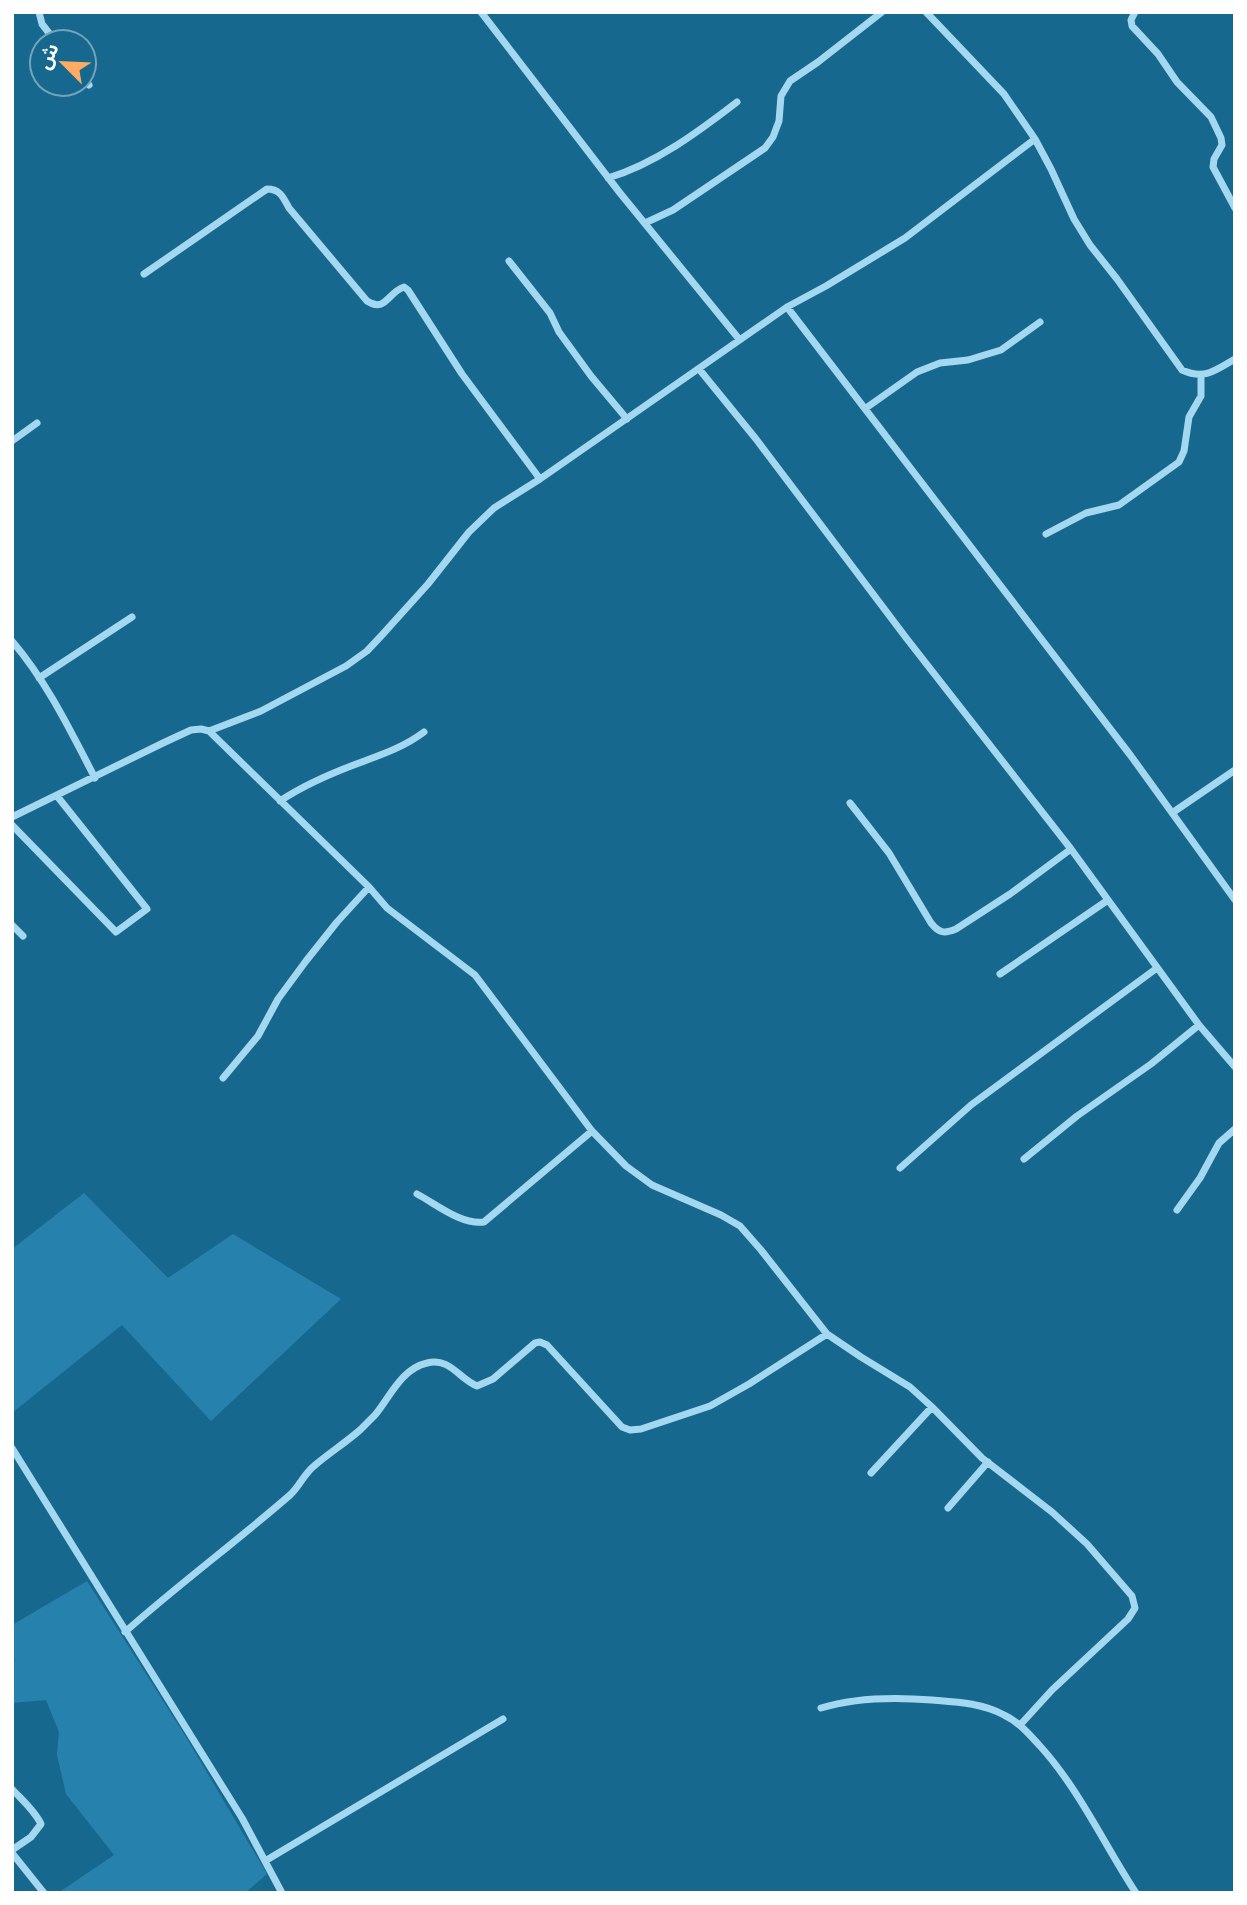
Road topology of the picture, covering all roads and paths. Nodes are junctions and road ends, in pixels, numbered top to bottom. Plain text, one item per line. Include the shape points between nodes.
1 (481, 12) edge
2 (882, 12) edge
3 (926, 12) edge
4 (1135, 12) edge
5 (737, 102) dead end
6 (1035, 139) junction
7 (608, 178) junction
8 (1235, 208) edge
9 (645, 223) junction
10 (509, 261) dead end
11 (144, 274) dead end
12 (787, 306) junction
13 (1040, 322) dead end
14 (739, 339) junction
15 (1235, 359) edge
16 (699, 369) junction
17 (1201, 375) junction
18 (866, 408) junction
19 (626, 419) junction
20 (37, 423) dead end
21 (12, 441) edge
22 (540, 479) junction
23 (1046, 534) dead end
24 (132, 617) dead end
25 (12, 641) edge
26 (39, 678) junction
27 (209, 731) junction
28 (424, 732) dead end
29 (1235, 770) edge
30 (95, 778) junction
31 (57, 796) junction
32 (280, 801) junction
33 (850, 803) dead end
34 (1172, 813) junction
35 (12, 817) edge
36 (12, 825) edge
37 (1071, 849) junction
38 (1235, 886) edge
39 (369, 887) junction
40 (1227, 891) junction
41 (1108, 900) junction
42 (1235, 900) edge
43 (12, 925) edge
44 (23, 936) dead end
45 (1157, 968) junction
46 (1000, 974) dead end
47 (1199, 1025) junction
48 (1235, 1067) edge
49 (223, 1078) dead end
50 (1235, 1129) edge
51 (592, 1131) junction
52 (1024, 1159) dead end
53 (900, 1168) dead end
54 (417, 1194) dead end
55 (1177, 1210) dead end
56 (827, 1334) junction
57 (932, 1407) junction
58 (12, 1448) edge
59 (988, 1462) junction
60 (872, 1473) dead end
61 (948, 1508) dead end
62 (125, 1632) junction
63 (821, 1708) dead end
64 (503, 1719) dead end
65 (1021, 1724) junction
66 (12, 1789) edge
67 (12, 1852) edge
68 (265, 1861) junction
69 (44, 1893) edge
70 (282, 1893) edge
71 (1136, 1893) edge

1 - 7 street
2 - 9 street via 790,81 781,96 779,121 765,148 673,210
3 - 6 street via 1004,94
4 - 8 street via 1132,26 1211,117 1221,138 1213,167
5 - 7 street via 661,154
6 - 12 street via 905,238
6 - 17 street via 1090,245 1182,370
7 - 9 street
9 - 14 street
10 - 19 street
11 - 22 street via 267,188 274,189 374,306 398,288 408,290 462,374
12 - 14 street
12 - 18 street
13 - 18 street via 1001,350 917,372
14 - 16 street
15 - 17 street
16 - 19 street
16 - 37 street
17 - 23 street via 1202,396 1189,417 1179,462 1119,505 1086,513
18 - 34 street
19 - 22 street
20 - 21 street
22 - 27 street via 494,508 469,531 367,651 261,710
24 - 26 street
25 - 26 street
26 - 30 street
27 - 30 street via 191,730
27 - 32 street
28 - 32 street
29 - 34 street
30 - 31 street
31 - 35 street
31 - 36 street via 147,909 116,932
32 - 39 street
33 - 37 street via 889,853 930,923 946,933
34 - 40 street
37 - 41 street
38 - 40 street
39 - 49 street via 306,961 258,1036
39 - 51 street via 387,908 475,975
40 - 42 street
41 - 45 street
41 - 46 street
43 - 44 street
45 - 47 street
45 - 53 street via 971,1105
47 - 48 street
47 - 52 street
50 - 55 street via 1219,1143
51 - 54 street via 484,1222 462,1219
51 - 56 street via 652,1185 740,1226
56 - 57 street via 910,1387
56 - 62 street via 710,1406 630,1430 540,1342 477,1387 446,1364 418,1366 404,1376 376,1414 311,1468 293,1492
57 - 59 street
57 - 60 street
58 - 62 street
59 - 61 street
59 - 65 street via 1087,1544 1132,1596 1135,1608
62 - 68 street
63 - 65 street via 876,1699 960,1702 983,1706
64 - 68 street
65 - 71 street via 1055,1763
66 - 67 street via 41,1824
67 - 69 street
68 - 70 street

